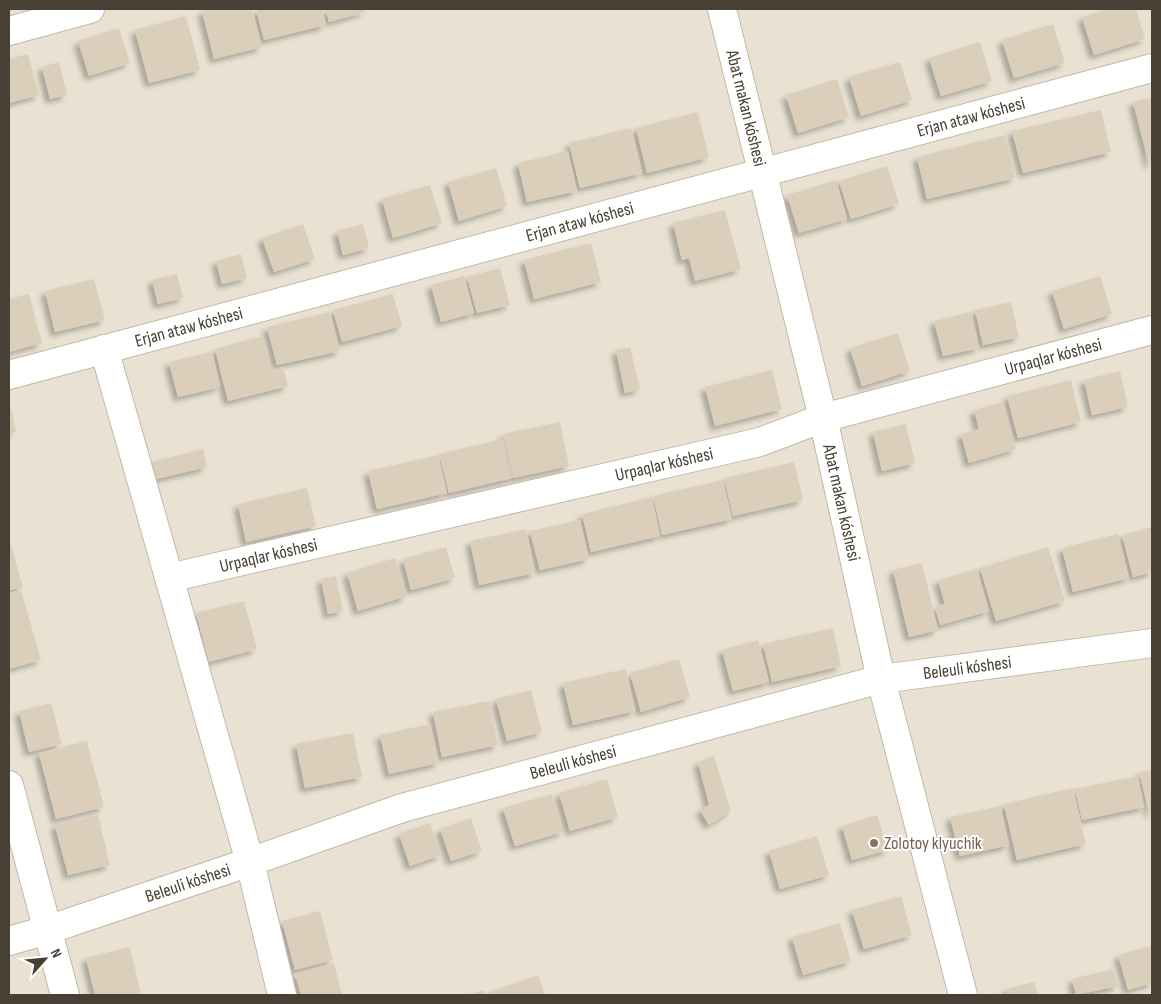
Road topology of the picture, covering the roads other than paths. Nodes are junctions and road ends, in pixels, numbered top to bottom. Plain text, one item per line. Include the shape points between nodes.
1 (90, 9) edge
2 (722, 9) edge
3 (9, 31) edge
4 (1152, 68) edge
5 (762, 173) junction
6 (1152, 330) edge
7 (104, 349) junction
8 (9, 375) edge
9 (823, 418) junction
10 (169, 578) junction
11 (1152, 643) edge
12 (881, 679) junction
13 (9, 785) edge
14 (250, 862) junction
15 (47, 930) junction
16 (9, 941) edge
17 (65, 995) edge
18 (282, 995) edge
19 (963, 995) edge

1 - 3 street
2 - 5 street, Abat makan kóshesi
4 - 5 street, Erjan ataw kóshesi
5 - 7 street, Erjan ataw kóshesi
5 - 9 street, Abat makan kóshesi
6 - 9 street, Urpaqlar kóshesi
7 - 8 street, Erjan ataw kóshesi
7 - 10 street
9 - 10 street, Urpaqlar kóshesi via 760,442
9 - 12 street, Abat makan kóshesi
10 - 14 street
11 - 12 street, Beleuli kóshesi
12 - 14 street, Beleuli kóshesi via 402,808
12 - 19 street, Abat makan kóshesi
13 - 15 street
14 - 15 street, Beleuli kóshesi
14 - 18 street
15 - 16 street, Beleuli kóshesi
15 - 17 street

